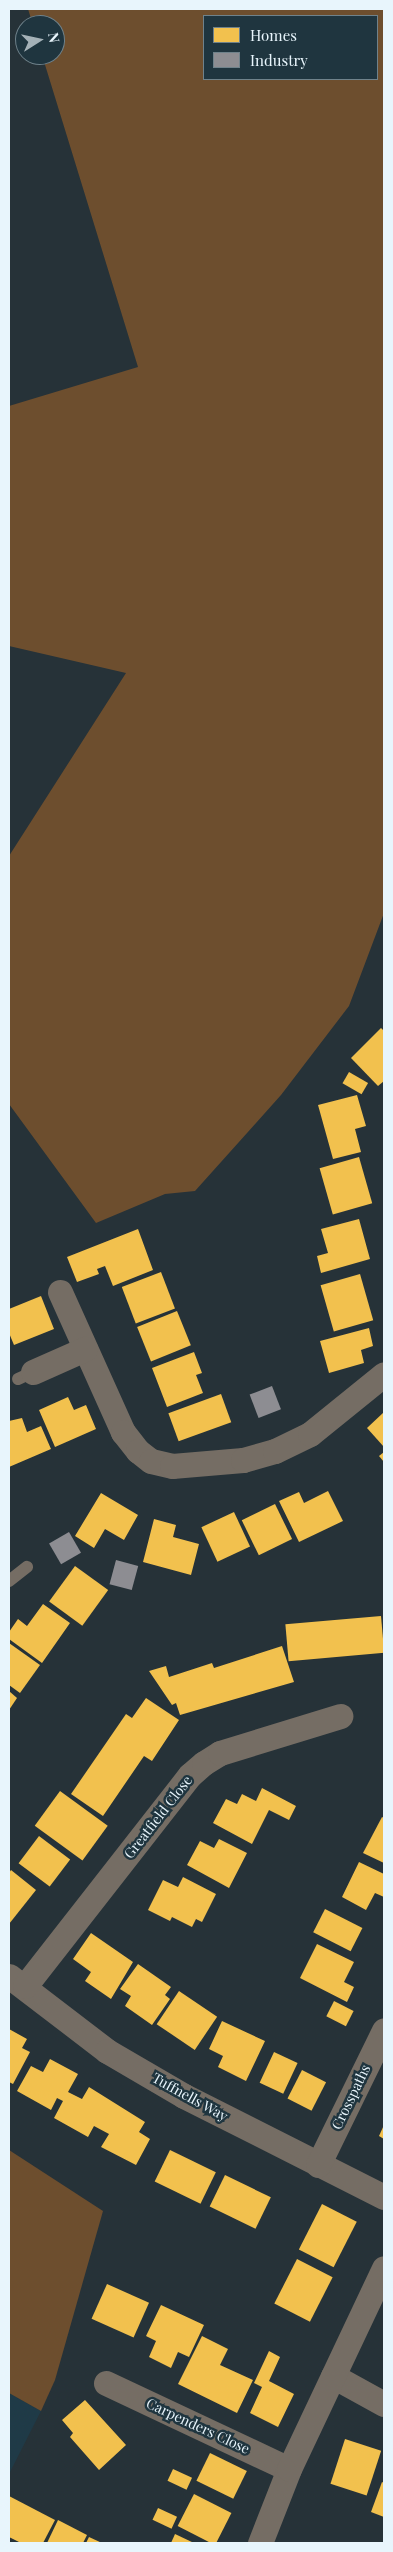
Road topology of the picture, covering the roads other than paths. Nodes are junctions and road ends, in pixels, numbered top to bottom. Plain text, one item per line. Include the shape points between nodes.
1 (60, 1292) dead end
2 (84, 1349) junction
3 (384, 1374) edge
4 (26, 1375) dead end
5 (27, 1567) dead end
6 (9, 1581) edge
7 (340, 1716) dead end
8 (17, 1981) edge
9 (384, 2030) edge
10 (318, 2165) junction
11 (384, 2197) edge
12 (384, 2268) edge
13 (333, 2376) junction
14 (106, 2383) dead end
15 (384, 2404) edge
16 (289, 2469) junction
17 (260, 2543) edge

1 - 2 street
2 - 3 street via 123,1432 151,1461 172,1466 234,1462 275,1451 310,1434
2 - 4 street
5 - 6 lane
7 - 8 street, Greatfield Close via 220,1753 204,1763 190,1775
8 - 10 street, Tuffnells Way via 107,2051 184,2096
9 - 10 street, Crosspaths
10 - 11 street, Tuffnells Way
12 - 13 street
13 - 15 street
13 - 16 street
14 - 16 street, Carpenders Close
16 - 17 street

